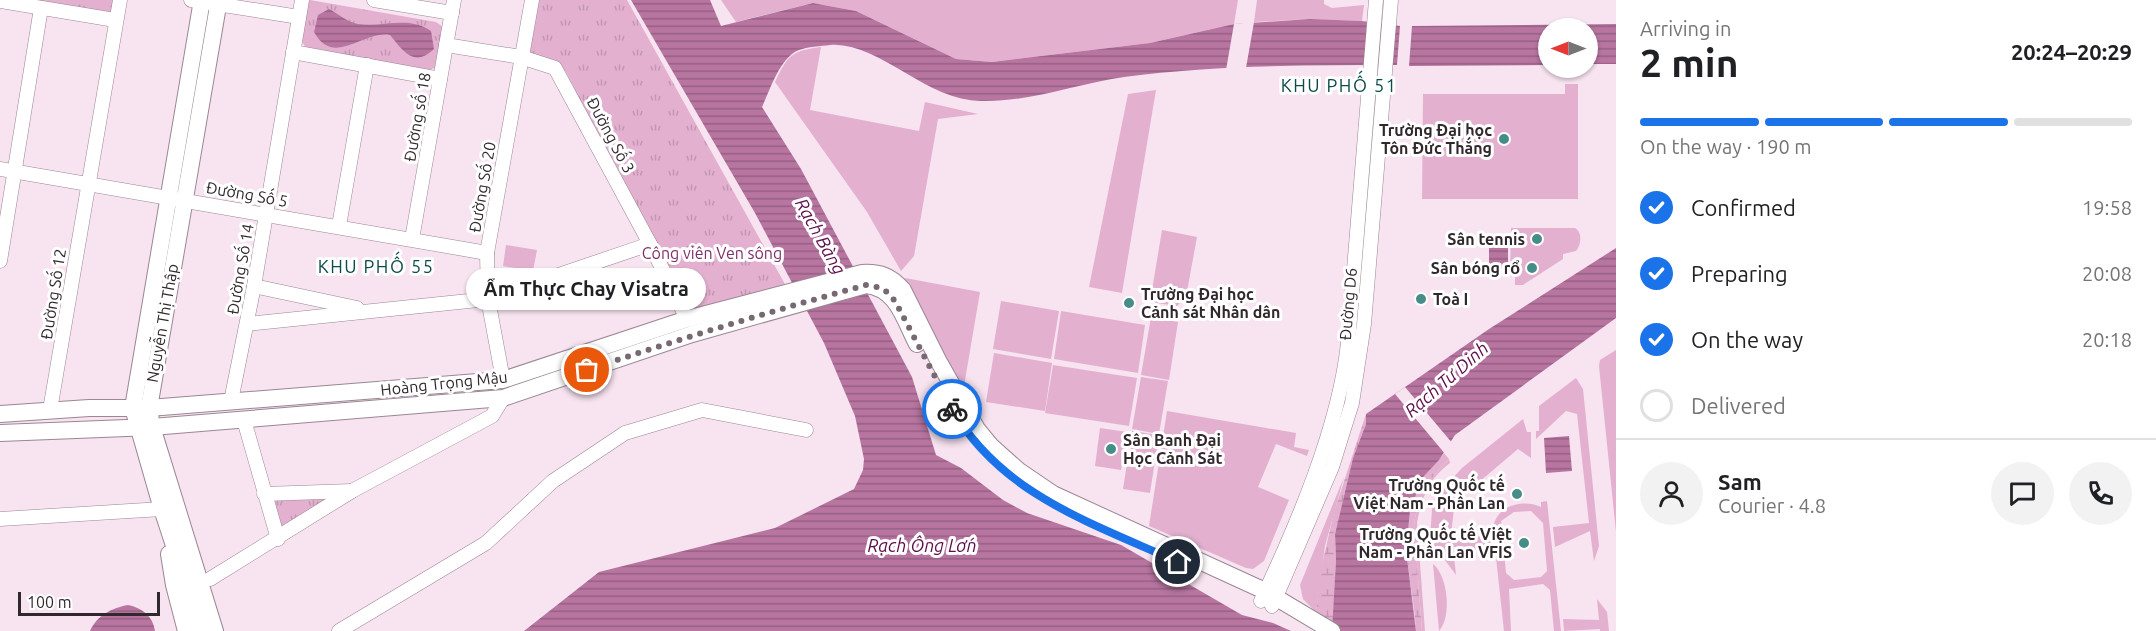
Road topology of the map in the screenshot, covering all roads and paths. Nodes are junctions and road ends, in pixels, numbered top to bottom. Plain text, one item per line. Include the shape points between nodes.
1 (120, 0) edge
2 (302, 0) edge
3 (374, 0) edge
4 (379, 0) edge
5 (532, 0) edge
6 (1377, 0) edge
7 (1391, 0) edge
8 (0, 1) edge
9 (206, 1) edge
10 (453, 7) edge
11 (41, 8) junction
12 (299, 17) junction
13 (115, 20) junction
14 (446, 45) junction
15 (293, 52) junction
16 (521, 57) junction
17 (367, 65) junction
18 (1378, 71) junction
19 (440, 79) junction
20 (0, 169) edge
21 (15, 172) junction
22 (88, 183) junction
23 (177, 198) junction
24 (266, 214) junction
25 (339, 226) junction
26 (412, 239) junction
27 (650, 244) junction
28 (487, 253) junction
29 (0, 261) edge
30 (254, 286) junction
31 (488, 299) junction
32 (780, 302) junction
33 (368, 311) junction
34 (687, 319) junction
35 (247, 324) junction
36 (503, 380) junction
37 (327, 394) junction
38 (502, 398) junction
39 (231, 401) junction
40 (141, 408) junction
41 (50, 410) junction
42 (0, 414) edge
43 (326, 414) junction
44 (244, 420) junction
45 (145, 428) junction
46 (806, 430) dead end
47 (0, 433) edge
48 (352, 490) junction
49 (264, 494) junction
50 (169, 507) junction
51 (0, 519) edge
52 (278, 539) junction
53 (201, 587) junction
54 (1269, 599) junction
55 (1308, 624) edge
56 (186, 631) edge
57 (202, 631) edge
58 (214, 631) edge
59 (226, 631) edge
60 (339, 631) edge
61 (1332, 631) edge

1 - 13 street
2 - 12 street, Đường Số 14
3 - 4 street
4 - 10 street
5 - 16 street, Đường Số 20
6 - 18 street, Đường D6
7 - 18 street, Đường D6
8 - 11 street
9 - 12 street
9 - 23 main road via 176,154
9 - 23 main road, Nguyễn Thị Thập via 210,54
10 - 14 street, Đường số 18
11 - 13 street
11 - 21 street
12 - 15 street, Đường Số 14
13 - 22 street
14 - 16 street, Đường Số 3
14 - 19 street, Đường số 18
15 - 17 street
15 - 24 street, Đường Số 14
16 - 27 street, Đường Số 3 via 555,68
16 - 28 street, Đường Số 20
17 - 19 street
17 - 25 street
18 - 54 street, Đường D6 via 1352,403 1335,457
19 - 26 street, Đường số 18
20 - 21 street, Đường Số 5
21 - 22 street, Đường Số 5
21 - 29 street
22 - 23 street, Đường Số 5
22 - 41 street, Đường Số 12
23 - 24 street, Đường Số 5
23 - 40 main road, Nguyễn Thị Thập
24 - 25 street, Đường Số 5
24 - 30 street, Đường Số 14
25 - 26 street, Đường Số 5
26 - 28 street, Đường Số 5
27 - 31 street
27 - 34 street, Đường Số 3
28 - 31 street, Đường Số 20
30 - 33 street
30 - 35 street, Đường Số 14
31 - 33 street
31 - 36 street, Đường Số 20
32 - 34 main road, Hoàng Trọng Mậu
32 - 38 main road, Hoàng Trọng Mậu
32 - 54 main road, Hoàng Trọng Mậu via 866,285 880,286 890,293 977,429 1006,460 1034,482 1080,507
33 - 35 street
34 - 36 main road, Hoàng Trọng Mậu
35 - 39 street, Đường Số 14
36 - 37 main road, Hoàng Trọng Mậu
36 - 38 main road
37 - 39 main road, Hoàng Trọng Mậu
37 - 43 main road
38 - 43 main road, Hoàng Trọng Mậu
38 - 48 street via 492,417
39 - 40 main road, Hoàng Trọng Mậu
40 - 41 main road, Hoàng Trọng Mậu
40 - 45 main road, Nguyễn Thị Thập
41 - 42 main road, Hoàng Trọng Mậu
43 - 44 main road, Hoàng Trọng Mậu
44 - 45 main road, Hoàng Trọng Mậu
44 - 49 street
45 - 47 main road, Hoàng Trọng Mậu
45 - 50 main road, Nguyễn Thị Thập
46 - 60 street via 702,410 625,433 553,481 486,543
48 - 49 street
48 - 52 street
49 - 52 street
50 - 51 street
50 - 53 main road, Nguyễn Thị Thập
50 - 53 main road
50 - 56 main road via 174,585
52 - 53 street
53 - 57 main road
53 - 58 main road
53 - 59 main road
54 - 55 main road, Hoàng Trọng Mậu
55 - 61 main road, Hoàng Trọng Mậu

